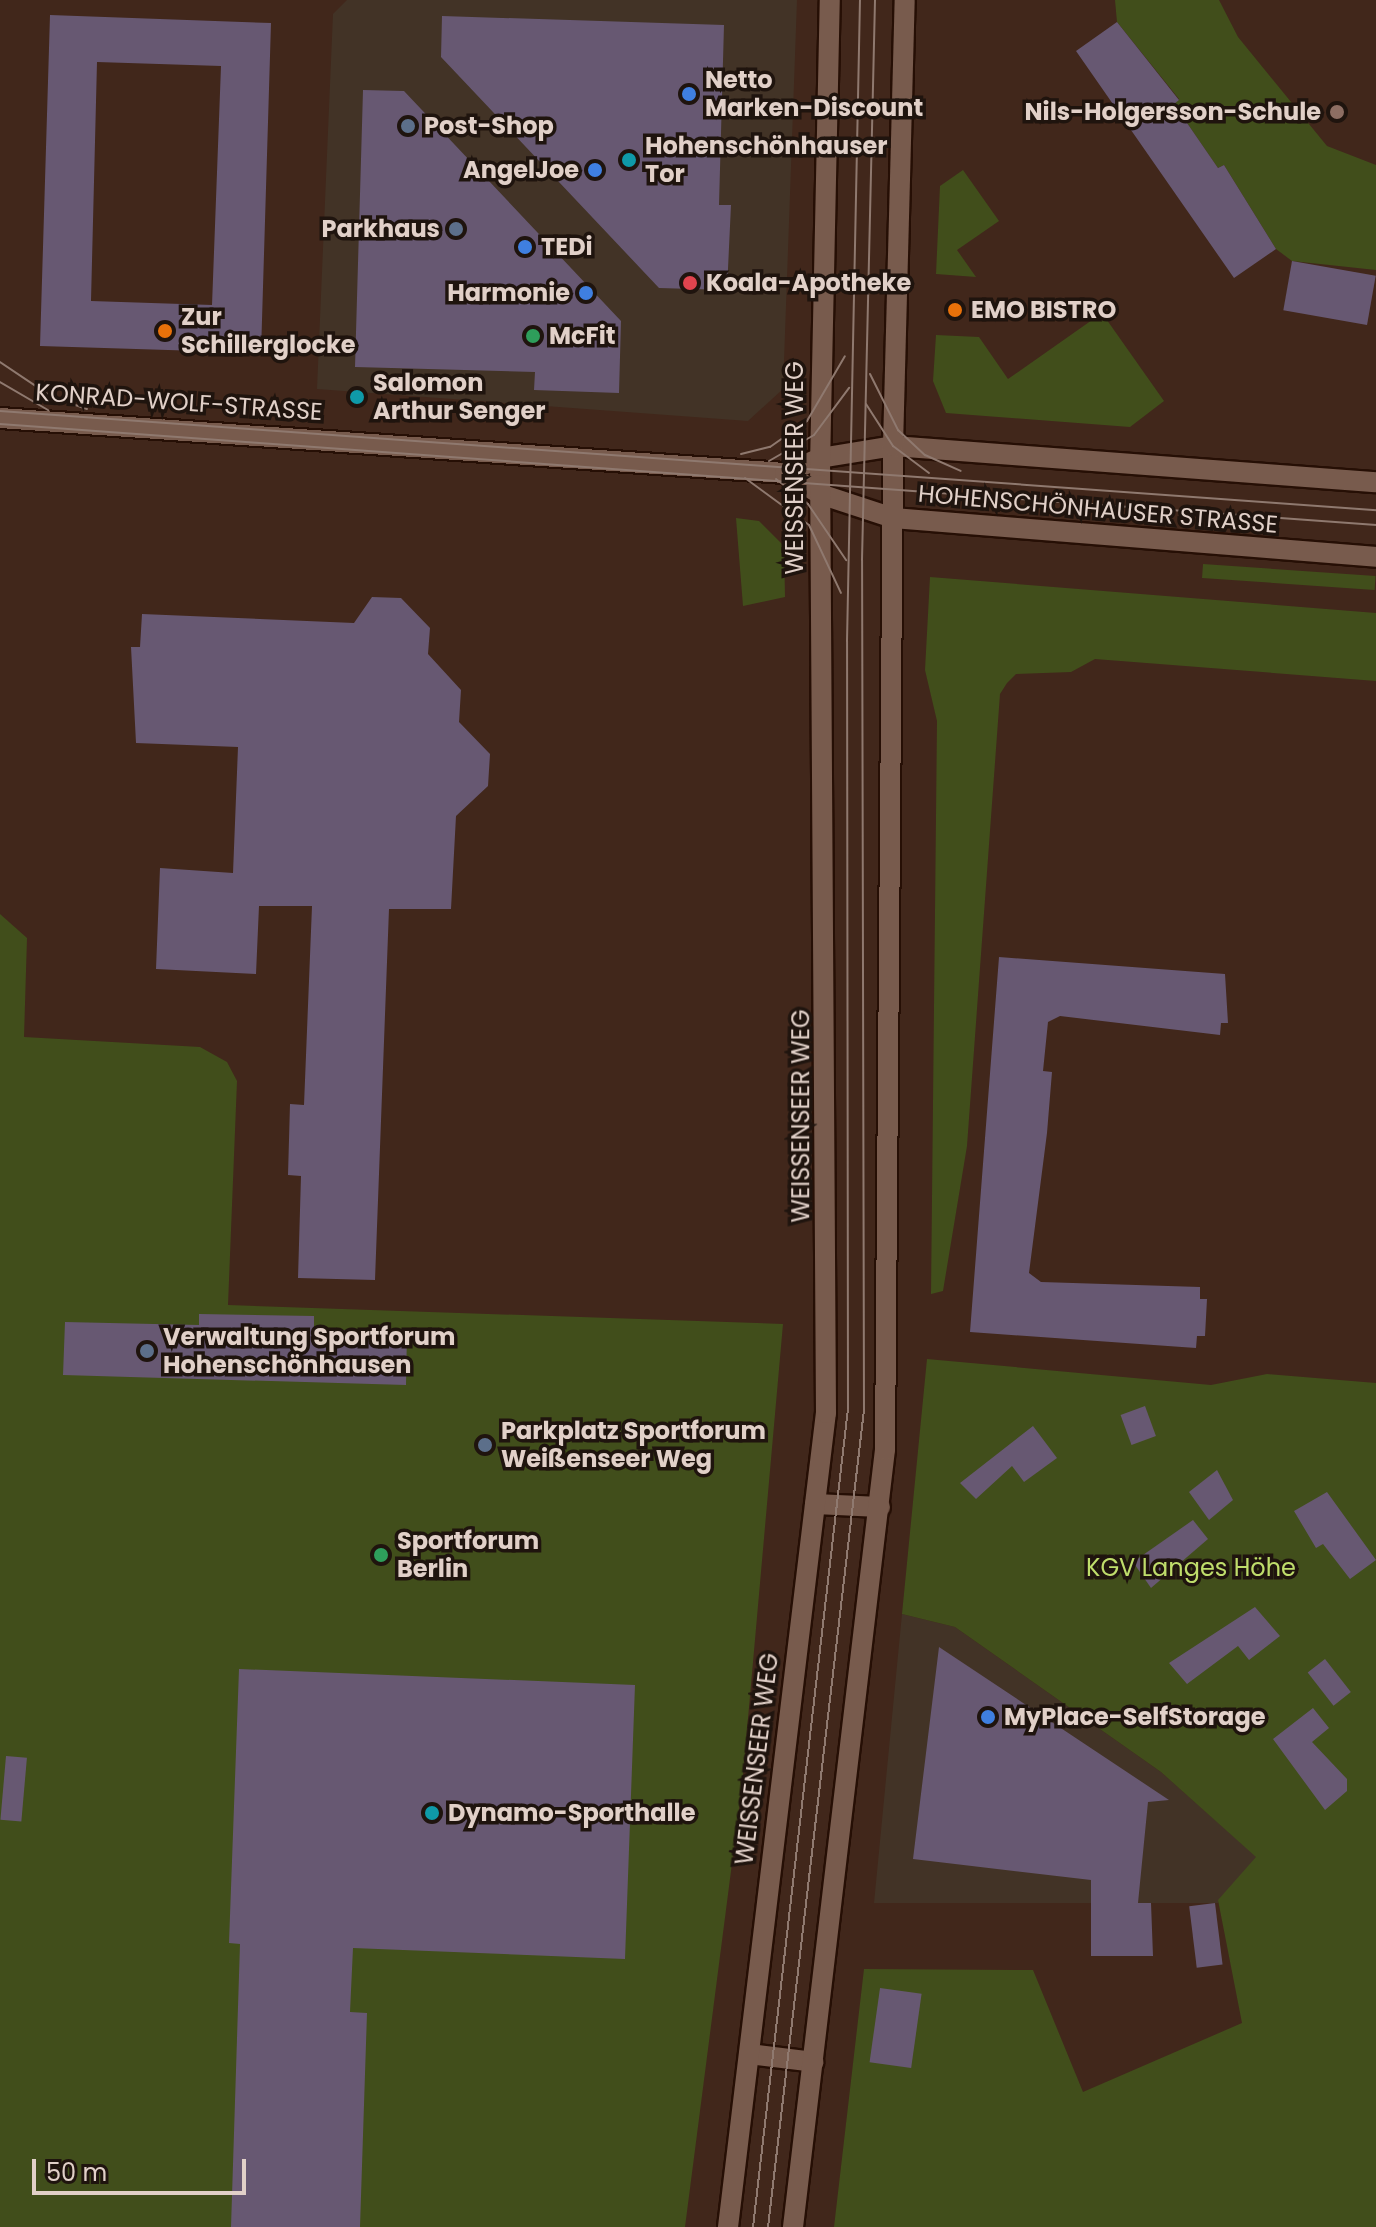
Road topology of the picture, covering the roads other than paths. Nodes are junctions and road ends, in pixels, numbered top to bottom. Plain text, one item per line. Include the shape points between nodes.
1 (830, 0) edge
2 (905, 0) edge
3 (0, 418) edge
4 (893, 446) junction
5 (820, 458) junction
6 (785, 473) junction
7 (1376, 482) edge
8 (820, 494) junction
9 (893, 518) junction
10 (1376, 557) edge
11 (815, 1504) junction
12 (880, 1507) junction
13 (749, 2054) junction
14 (814, 2062) junction
15 (728, 2227) edge
16 (793, 2227) edge

1 - 5 main road, WEISSENSEER WEG
2 - 4 main road
3 - 6 main road, KONRAD-WOLF-STRASSE
4 - 5 main road, HOHENSCHÖNHAUSER STRASSE
4 - 7 main road, HOHENSCHÖNHAUSER STRASSE
4 - 9 main road
5 - 6 main road, KONRAD-WOLF-STRASSE
5 - 8 main road, WEISSENSEER WEG
6 - 8 main road, KONRAD-WOLF-STRASSE
8 - 9 main road, HOHENSCHÖNHAUSER STRASSE
8 - 11 main road, WEISSENSEER WEG via 827,1312
9 - 10 main road, HOHENSCHÖNHAUSER STRASSE
9 - 12 main road via 888,1313
11 - 12 main road
11 - 13 main road, WEISSENSEER WEG
12 - 14 main road
13 - 14 main road
13 - 15 main road, WEISSENSEER WEG
14 - 16 main road

